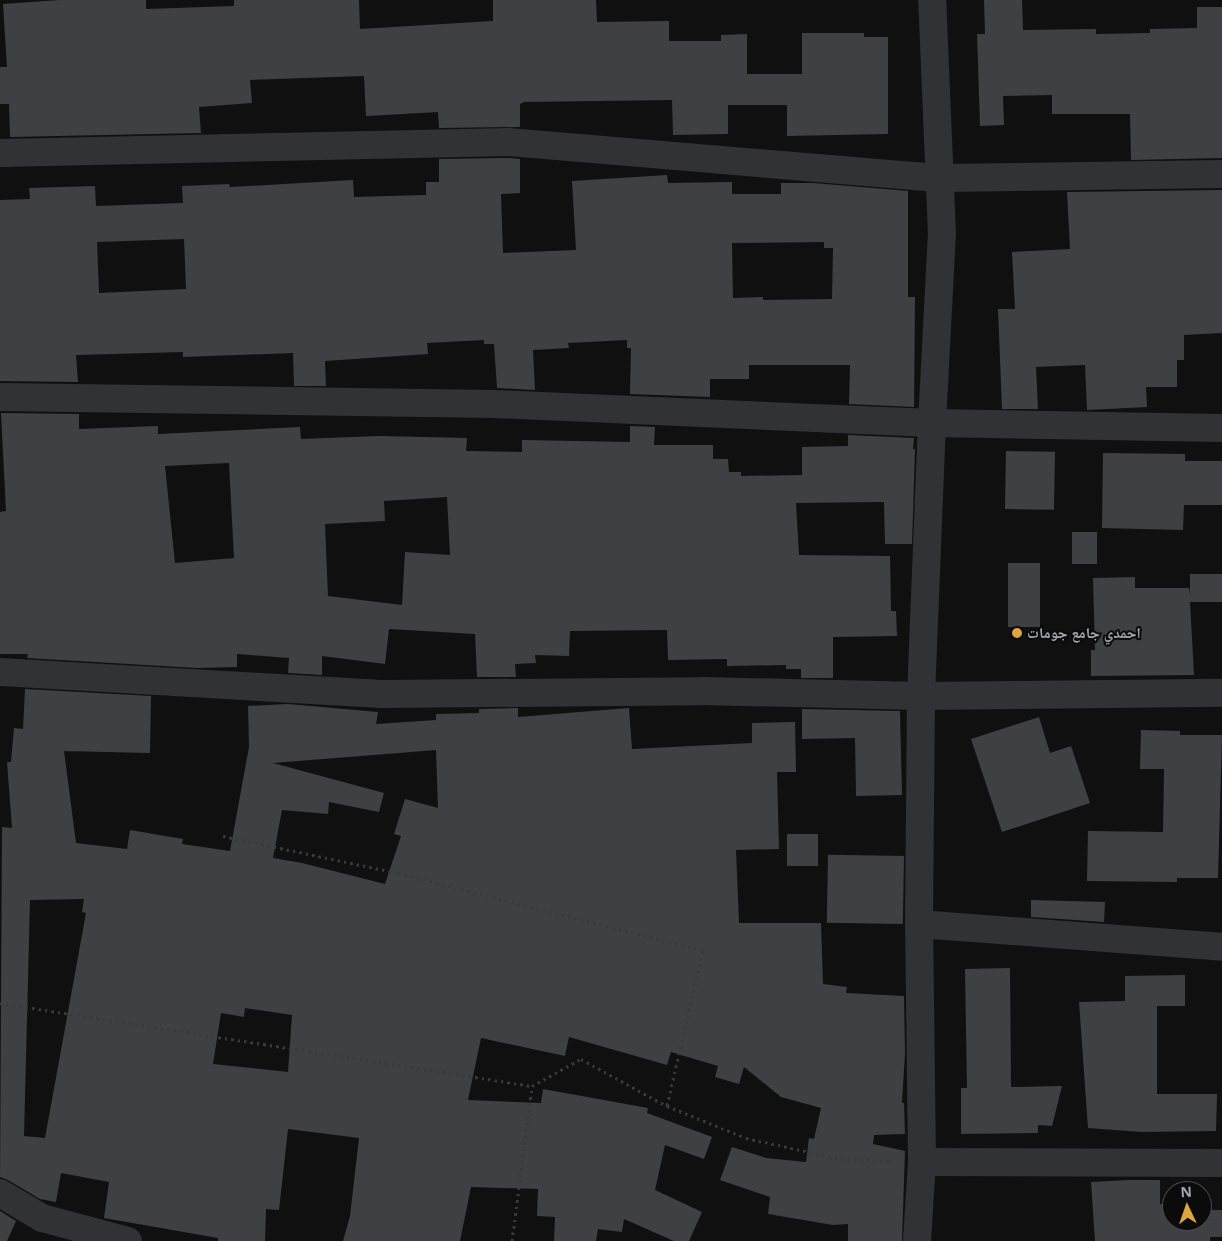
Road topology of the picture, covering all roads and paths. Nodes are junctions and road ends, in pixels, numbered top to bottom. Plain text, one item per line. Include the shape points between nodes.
1 (932, 0) edge
2 (0, 153) edge
3 (1222, 174) edge
4 (941, 178) junction
5 (0, 397) edge
6 (932, 423) junction
7 (1222, 428) edge
8 (0, 672) edge
9 (1222, 693) edge
10 (921, 696) junction
11 (223, 836) dead end
12 (919, 924) junction
13 (1222, 947) edge
14 (0, 1003) edge
15 (532, 1086) junction
16 (667, 1106) junction
17 (922, 1162) junction
18 (1222, 1163) edge
19 (0, 1193) edge
20 (128, 1241) edge
21 (512, 1241) edge
22 (917, 1241) edge

1 - 4 street
2 - 4 street via 508,142
3 - 4 street
4 - 6 street via 942,234
5 - 6 street via 494,404
6 - 7 street
6 - 10 street
8 - 10 street via 380,694 702,691
9 - 10 street
10 - 12 street
11 - 16 path via 398,873 703,951
12 - 13 street
12 - 17 street
14 - 15 path
15 - 16 path via 581,1059
15 - 21 path
16 - 17 path via 746,1138 842,1159
17 - 18 street
17 - 22 street
19 - 20 street via 42,1218

